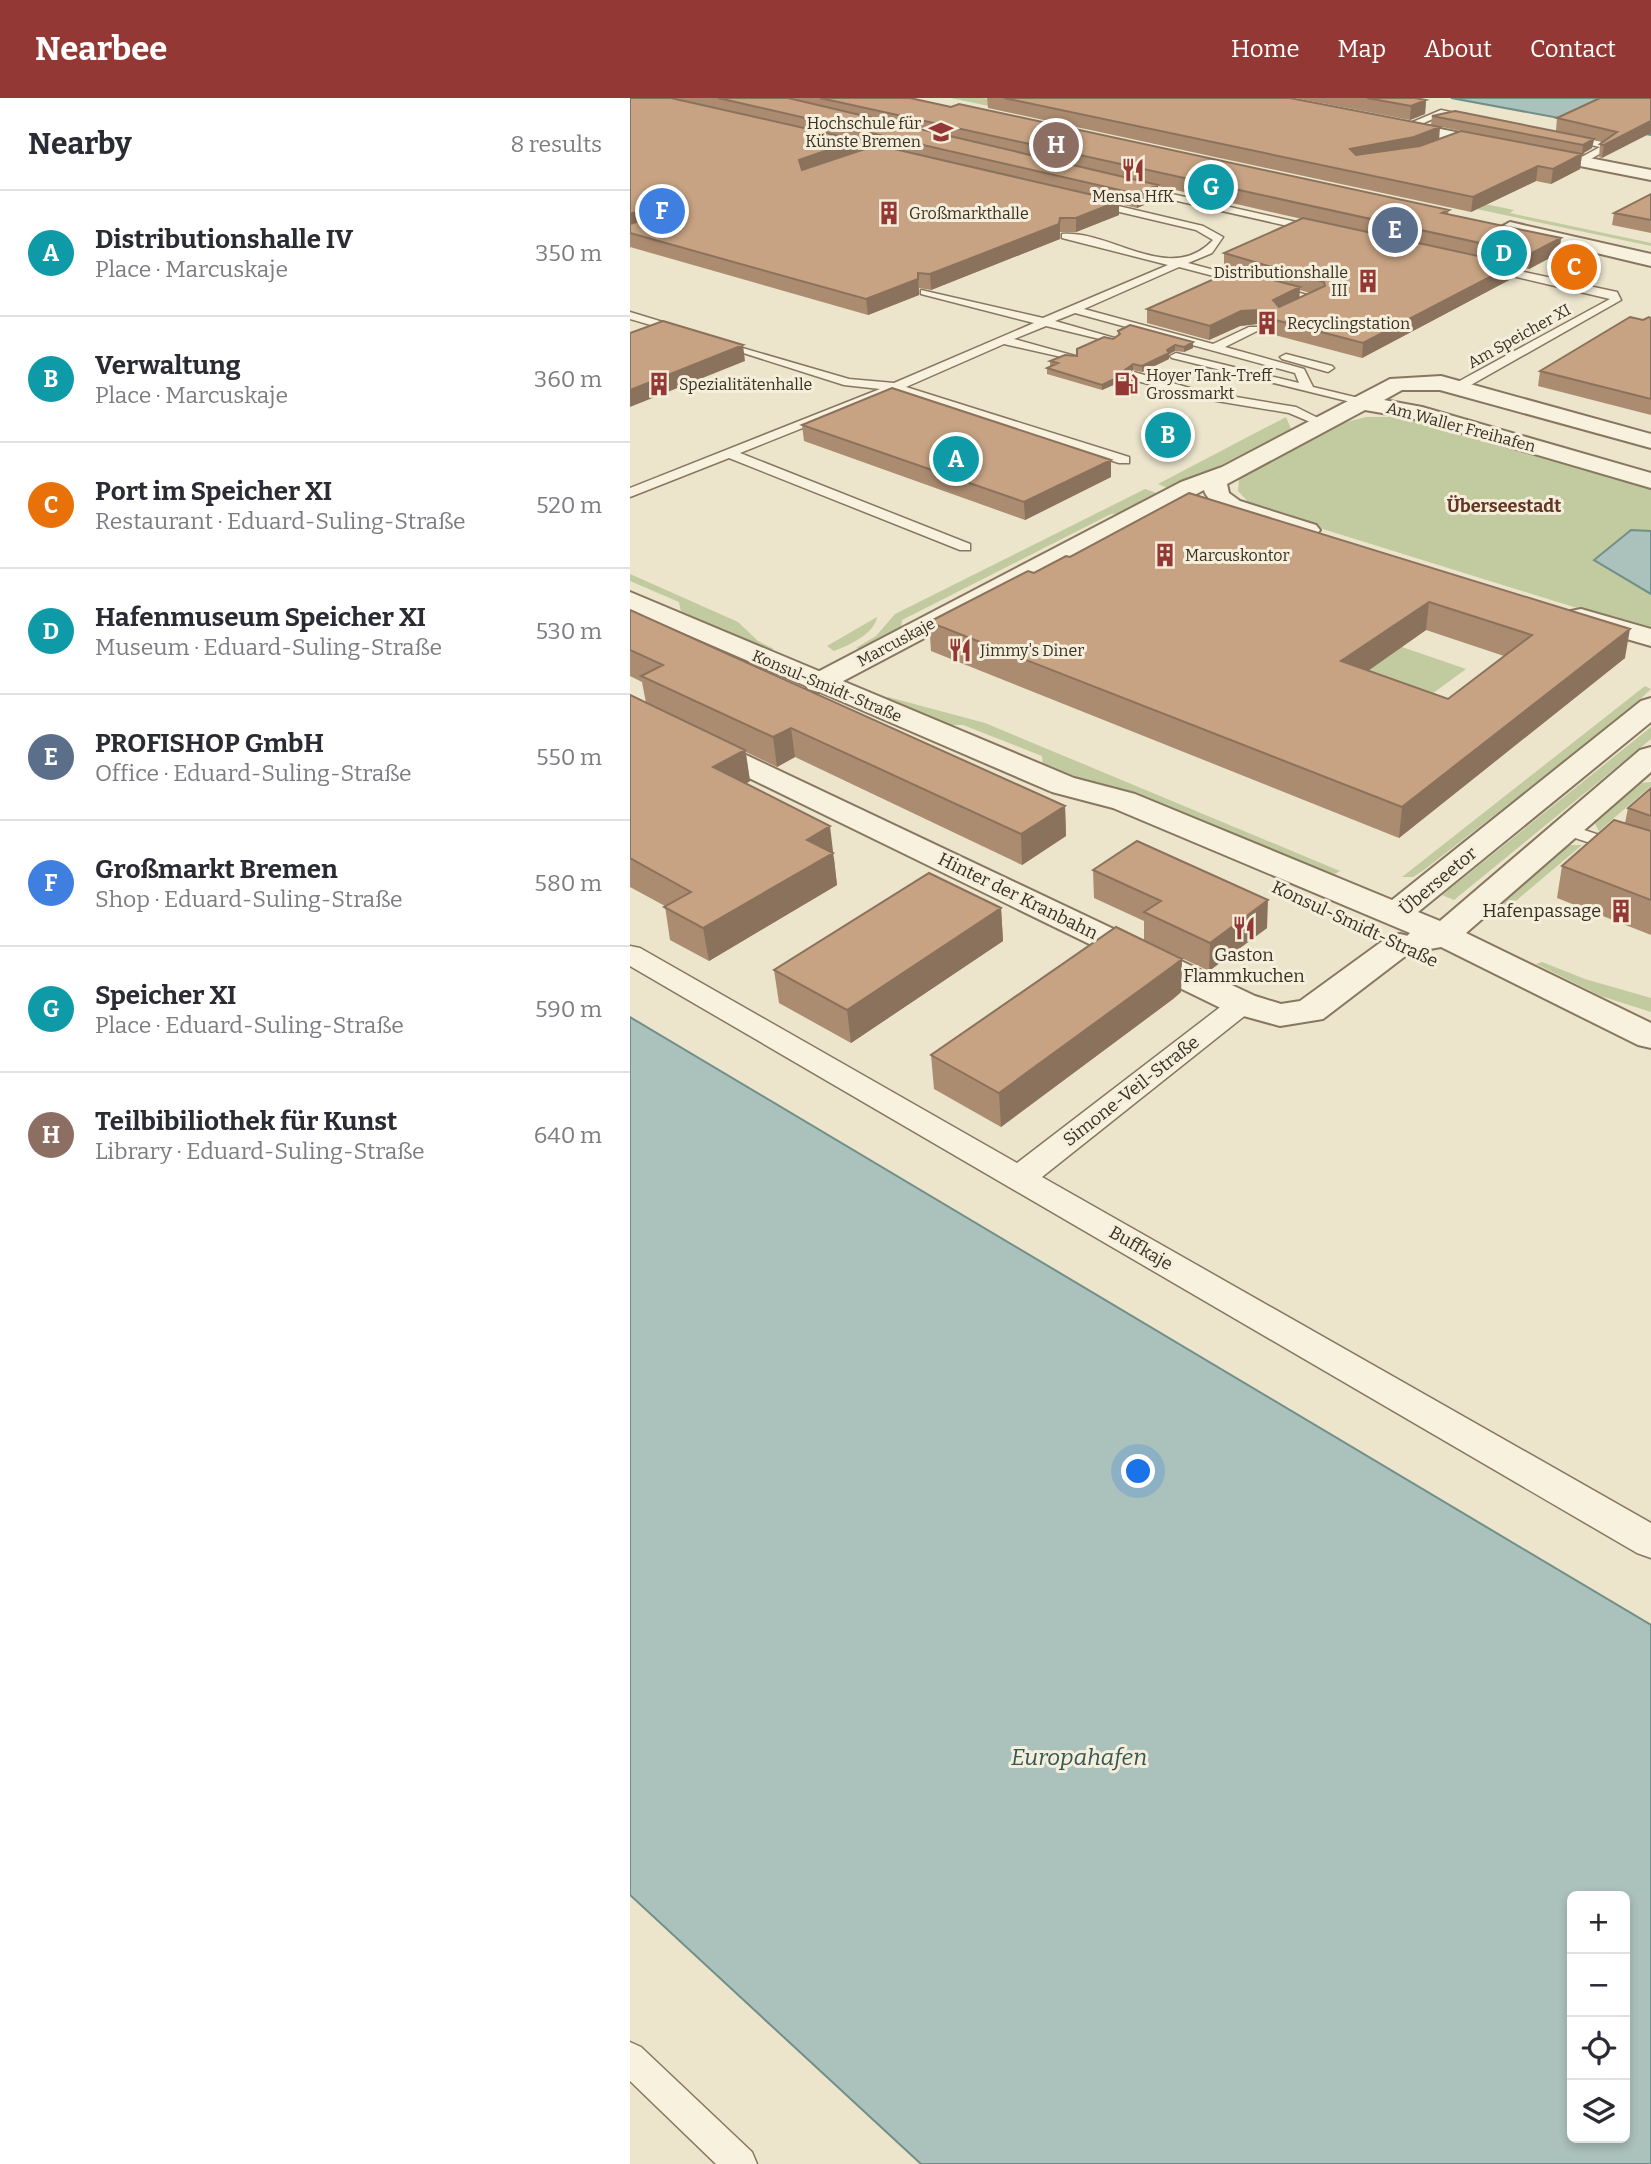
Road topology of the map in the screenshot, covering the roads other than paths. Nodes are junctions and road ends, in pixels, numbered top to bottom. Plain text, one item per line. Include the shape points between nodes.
1 (1480, 119) edge
2 (1378, 122) edge
3 (1405, 127) junction
4 (1552, 133) edge
5 (1463, 138) junction
6 (1447, 145) edge
7 (1581, 161) junction
8 (1651, 175) edge
9 (1118, 185) edge
10 (1079, 200) edge
11 (1486, 222) edge
12 (1333, 233) edge
13 (1540, 234) junction
14 (1066, 236) edge
15 (1651, 254) edge
16 (1651, 260) edge
17 (1178, 264) junction
18 (1472, 264) edge
19 (925, 292) edge
20 (1086, 304) junction
21 (1073, 309) junction
22 (1292, 310) edge
23 (630, 315) edge
24 (1046, 321) junction
25 (1253, 329) edge
26 (1112, 339) edge
27 (1003, 340) junction
28 (1228, 341) junction
29 (1215, 348) junction
30 (1176, 356) edge
31 (1070, 358) edge
32 (1328, 368) dead end
33 (1134, 376) edge
34 (895, 387) junction
35 (1458, 387) junction
36 (1308, 390) junction
37 (1363, 403) junction
38 (1322, 423) junction
39 (1651, 441) edge
40 (729, 453) junction
41 (1124, 460) dead end
42 (1221, 474) junction
43 (1651, 481) edge
44 (630, 494) edge
45 (1231, 506) junction
46 (1122, 525) junction
47 (1325, 536) edge
48 (965, 547) dead end
49 (630, 600) edge
50 (1560, 610) edge
51 (1651, 638) edge
52 (818, 683) junction
53 (1651, 707) edge
54 (630, 709) edge
55 (1651, 756) edge
56 (1566, 829) junction
57 (1651, 858) edge
58 (1398, 929) junction
59 (1443, 937) junction
60 (630, 954) edge
61 (1242, 1004) junction
62 (1651, 1037) edge
63 (1651, 1054) edge
64 (1020, 1178) junction
65 (1651, 1542) edge
66 (630, 2058) edge
67 (740, 2164) edge

1 - 3 lane via 1441,114
2 - 3 street
3 - 5 street
4 - 7 lane via 1608,146
5 - 6 lane
5 - 7 street
7 - 8 street
9 - 12 lane
10 - 17 lane via 1199,228 1219,240 1208,251
11 - 13 street
13 - 15 street
13 - 16 street
14 - 17 lane
17 - 20 lane
17 - 22 lane via 1317,299
18 - 35 lane, Am Speicher XI via 1613,294 1616,300
19 - 24 lane
20 - 21 lane
20 - 28 lane
21 - 24 lane
21 - 29 lane
23 - 34 lane via 848,382
24 - 26 lane
24 - 27 lane
25 - 28 lane
27 - 31 lane
27 - 34 lane
28 - 29 lane
28 - 32 lane
29 - 36 lane via 1300,371
30 - 36 lane
33 - 38 lane via 1199,394 1292,410
34 - 40 lane
34 - 41 lane
35 - 37 street via 1398,384
35 - 39 street
36 - 37 lane
37 - 38 street, Am Waller Freihafen
37 - 43 street, Am Waller Freihafen via 1414,412
38 - 42 street, Am Waller Freihafen
40 - 44 lane
40 - 48 lane
42 - 45 street via 1213,488
42 - 46 street, Marcuskaje
45 - 46 street, Marcuskaje via 1170,511
45 - 47 street
46 - 52 street, Marcuskaje
49 - 52 street, Konsul-Smidt-Straße
50 - 51 street
52 - 58 street, Konsul-Smidt-Straße via 1063,785 1116,815
53 - 58 street, Überseetor
54 - 61 street, Hinter der Kranbahn
55 - 56 street
56 - 57 lane
56 - 59 street
58 - 59 street, Überseetor
58 - 61 street, Hinter der Kranbahn via 1310,1011 1280,1015
58 - 63 street, Konsul-Smidt-Straße via 1454,971
59 - 62 street, Konsul-Smidt-Straße
60 - 64 street, Buffkaje
61 - 64 street, Simone-Veil-Straße
64 - 65 street, Buffkaje
66 - 67 lane

